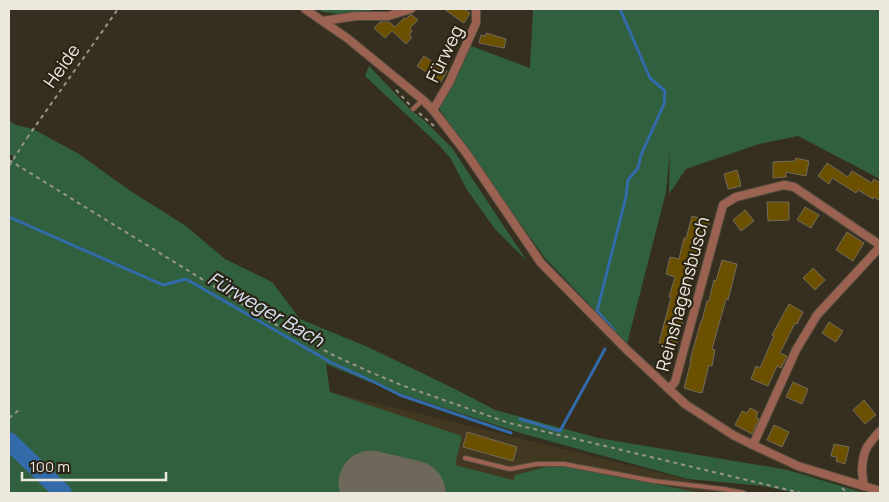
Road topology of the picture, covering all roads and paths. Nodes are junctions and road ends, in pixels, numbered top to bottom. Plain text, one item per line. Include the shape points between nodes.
1 (118, 9) edge
2 (304, 9) edge
3 (411, 9) edge
4 (476, 9) edge
5 (323, 21) junction
6 (423, 100) junction
7 (413, 109) dead end
8 (433, 110) junction
9 (9, 160) edge
10 (9, 166) edge
11 (880, 246) edge
12 (669, 389) junction
13 (20, 408) dead end
14 (9, 418) edge
15 (880, 431) edge
16 (753, 445) junction
17 (465, 458) dead end
18 (863, 486) junction
19 (880, 491) edge
20 (744, 493) edge
21 (801, 493) edge

1 - 10 path, Heide, bridge
2 - 5 street
3 - 5 street via 388,16
4 - 8 street, Fürweg via 476,23
5 - 6 street
6 - 7 lane
6 - 8 street
8 - 12 street via 541,263
9 - 21 path via 273,323 370,372 509,423
11 - 12 street, Reinshagensbusch via 794,187 784,185 736,197 723,204 675,382
11 - 16 street, Reinshagensbusch via 817,315 796,350
12 - 16 street via 685,404
13 - 14 path
15 - 18 street via 862,457
16 - 18 street via 798,466
17 - 20 lane via 510,470 538,464 564,464
18 - 19 street

